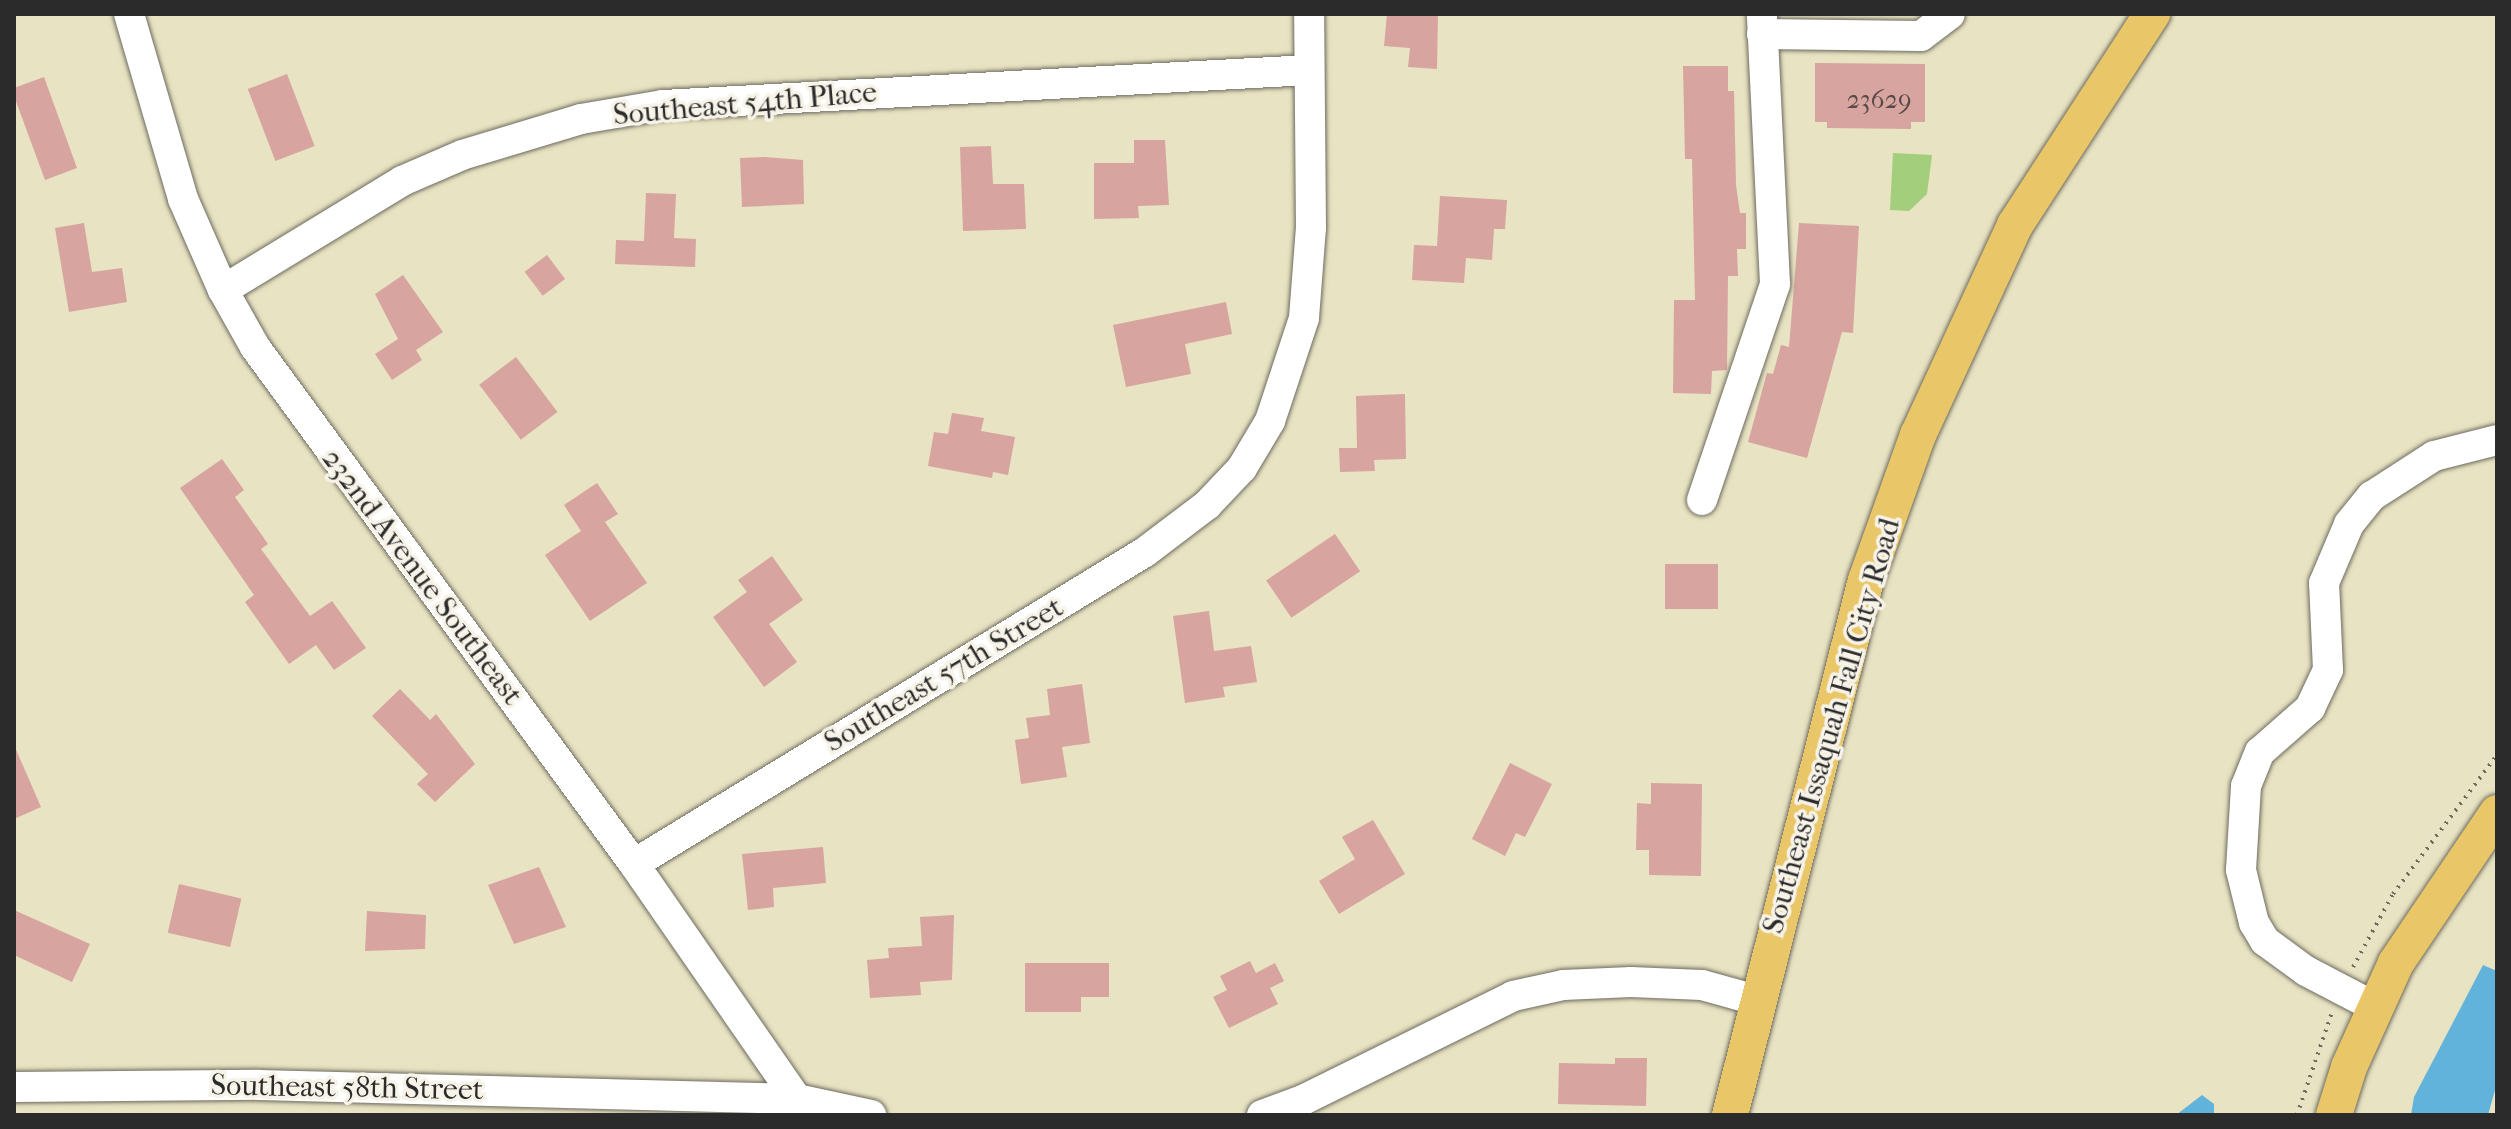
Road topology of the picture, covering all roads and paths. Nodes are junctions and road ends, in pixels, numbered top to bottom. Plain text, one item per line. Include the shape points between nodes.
1 (129, 14) edge
2 (1309, 14) edge
3 (1950, 14) edge
4 (2152, 14) edge
5 (1762, 24) edge
6 (1309, 70) junction
7 (223, 290) junction
8 (2497, 440) edge
9 (1702, 500) dead end
10 (2497, 813) edge
11 (634, 864) junction
12 (1756, 1000) junction
13 (2375, 1007) junction
14 (14, 1087) edge
15 (797, 1099) junction
16 (871, 1115) edge
17 (1262, 1115) edge
18 (1730, 1115) edge
19 (2334, 1115) edge

1 - 7 street, 232nd Avenue Southeast via 165,146
2 - 6 street, Southeast 57th Street
3 - 5 street via 1921,36
4 - 12 main road, Southeast Issaquah Fall City Road via 2015,225 1918,435 1866,580
5 - 9 street via 1775,284
6 - 7 street, Southeast 54th Place via 663,105 581,119 462,155 402,181
6 - 11 street, Southeast 57th Street via 1311,228 1304,318 1270,421 1242,468 1207,505 1145,552
7 - 11 street, 232nd Avenue Southeast via 295,407
8 - 13 street via 2434,456 2372,496 2349,524 2324,583 2328,670 2310,708 2260,752 2246,786 2241,870 2254,923 2265,941 2306,971
10 - 13 main road via 2424,916
11 - 15 street, 232nd Avenue Southeast
12 - 17 street via 1702,985 1631,982 1563,985 1513,996 1317,1094
12 - 18 main road, Southeast Issaquah Fall City Road
13 - 19 main road
14 - 15 street, Southeast 58th Street via 274,1085
15 - 16 street, Southeast 58th Street

